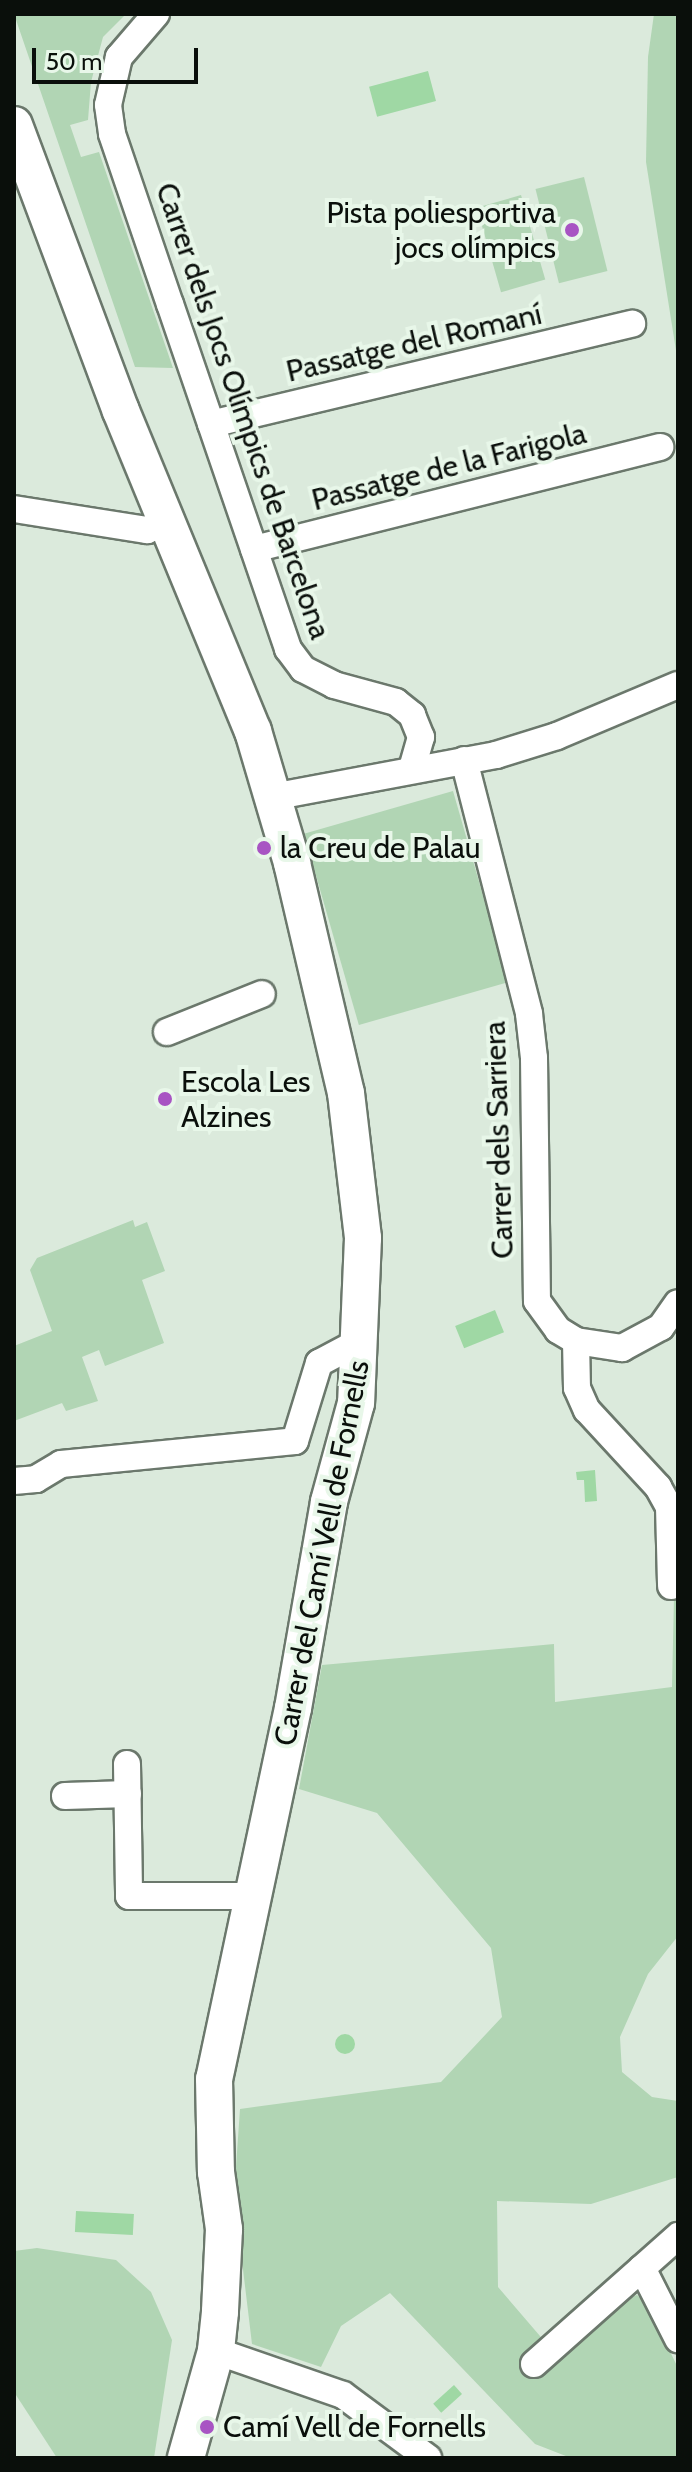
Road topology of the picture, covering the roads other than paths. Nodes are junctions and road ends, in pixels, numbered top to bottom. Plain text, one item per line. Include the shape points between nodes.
1 (156, 14) edge
2 (14, 125) edge
3 (632, 324) dead end
4 (211, 424) junction
5 (660, 447) dead end
6 (14, 509) edge
7 (168, 520) junction
8 (254, 549) junction
9 (678, 685) edge
10 (464, 760) junction
11 (412, 769) junction
12 (272, 797) junction
13 (262, 994) dead end
14 (167, 1032) dead end
15 (678, 1303) edge
16 (362, 1340) junction
17 (576, 1341) junction
18 (14, 1481) edge
19 (671, 1586) dead end
20 (127, 1764) dead end
21 (128, 1794) junction
22 (65, 1796) dead end
23 (252, 1896) junction
24 (678, 2236) edge
25 (642, 2268) junction
26 (678, 2339) edge
27 (216, 2351) junction
28 (534, 2364) dead end
29 (186, 2458) edge
30 (428, 2458) edge

1 - 4 street, Carrer dels Jocs Olímpics de Barcelona via 135,33 115,66 110,125
2 - 7 street, Carrer del Camí Vell de Fornells
3 - 4 street, Passatge del Romaní
4 - 8 street, Carrer dels Jocs Olímpics de Barcelona
5 - 8 street, Passatge de la Farigola
6 - 7 street via 147,530
7 - 12 street, Carrer del Camí Vell de Fornells via 253,731
8 - 11 street, Carrer dels Jocs Olímpics de Barcelona via 288,649 303,669 334,685 396,702 412,715 421,737
9 - 10 street via 557,736
10 - 11 street
10 - 17 street, Carrer dels Sarriera via 529,1014 535,1071 536,1293 546,1316
11 - 12 street
12 - 16 street, Carrer del Camí Vell de Fornells via 346,1093 363,1238
13 - 14 street
15 - 17 street via 661,1327 642,1341 622,1348
16 - 18 street via 319,1363 295,1441 61,1464 36,1479
16 - 23 street, Carrer del Camí Vell de Fornells via 356,1403 329,1502
17 - 19 street via 577,1388 587,1410 658,1487 669,1507
20 - 21 street
21 - 22 street
21 - 23 street via 129,1896
23 - 27 street, Carrer del Camí Vell de Fornells via 214,2079 216,2172 224,2229
24 - 25 street
25 - 26 street
25 - 28 street
27 - 29 street, Carrer del Camí Vell de Fornells
27 - 30 street via 343,2395

